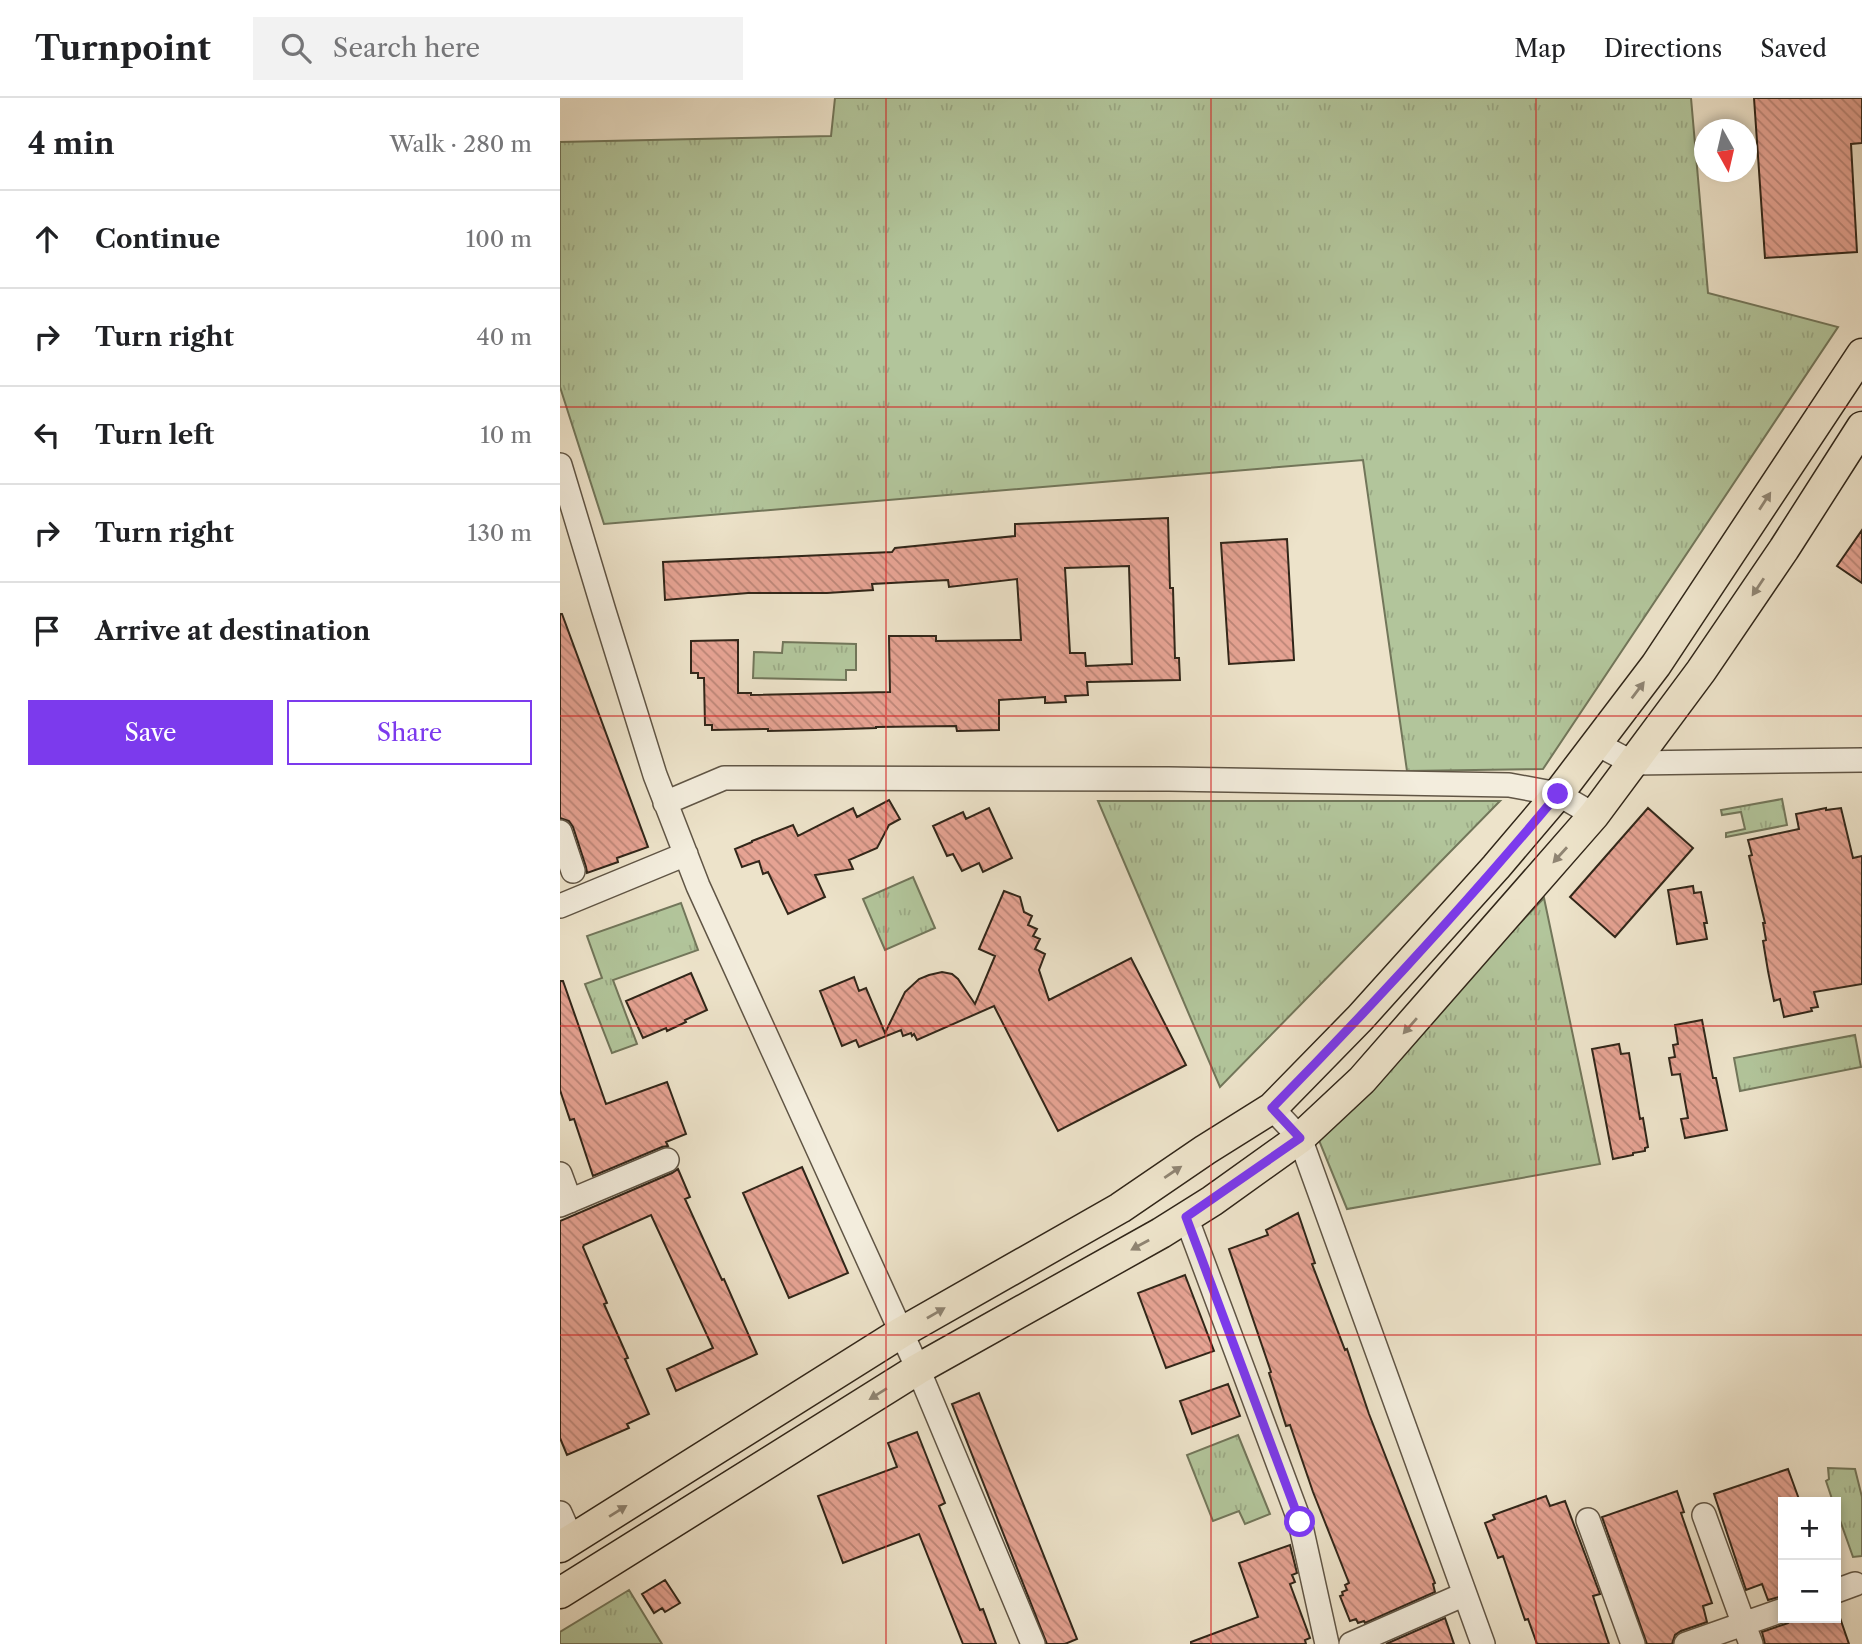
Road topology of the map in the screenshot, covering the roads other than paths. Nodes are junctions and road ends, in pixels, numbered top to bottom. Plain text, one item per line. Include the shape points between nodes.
1 (1862, 354) edge
2 (1862, 427) edge
3 (560, 465) edge
4 (1597, 744) junction
5 (1862, 760) edge
6 (1633, 763) junction
7 (1558, 794) junction
8 (665, 803) junction
9 (1594, 815) junction
10 (560, 832) edge
11 (686, 854) junction
12 (573, 871) dead end
13 (560, 906) edge
14 (1272, 1108) junction
15 (1300, 1138) junction
16 (667, 1160) dead end
17 (560, 1174) edge
18 (565, 1203) edge
19 (1186, 1217) junction
20 (902, 1332) junction
21 (918, 1369) junction
22 (1704, 1515) dead end
23 (1588, 1520) dead end
24 (564, 1534) edge
25 (560, 1593) edge
26 (1465, 1594) junction
27 (1778, 1613) edge
28 (1747, 1634) edge
29 (1033, 1644) edge
30 (1327, 1644) edge
31 (1351, 1644) edge
32 (1483, 1644) edge
33 (1633, 1644) edge
34 (1686, 1644) edge

4 -> 1 main road via 1656,665
2 -> 6 main road via 1701,671
3 - 8 street
4 - 6 street
4 - 7 main road
5 - 6 street
6 - 9 main road
7 - 8 street via 1509,785 724,778
7 - 9 street
7 - 14 main road via 1360,1018
8 - 11 street
9 -> 15 main road via 1363,1080
10 - 12 street
11 - 13 street
11 - 20 street
14 - 15 street
20 -> 14 main road via 1120,1208
15 - 19 main road
15 - 26 street
16 - 18 street
17 - 18 street
19 -> 21 main road
19 - 30 street via 1300,1522
20 - 21 street
24 -> 20 main road
21 -> 25 main road
21 - 29 street
22 - 28 street
23 - 33 street
26 - 31 street
26 - 32 street
27 - 28 street
28 - 34 street

